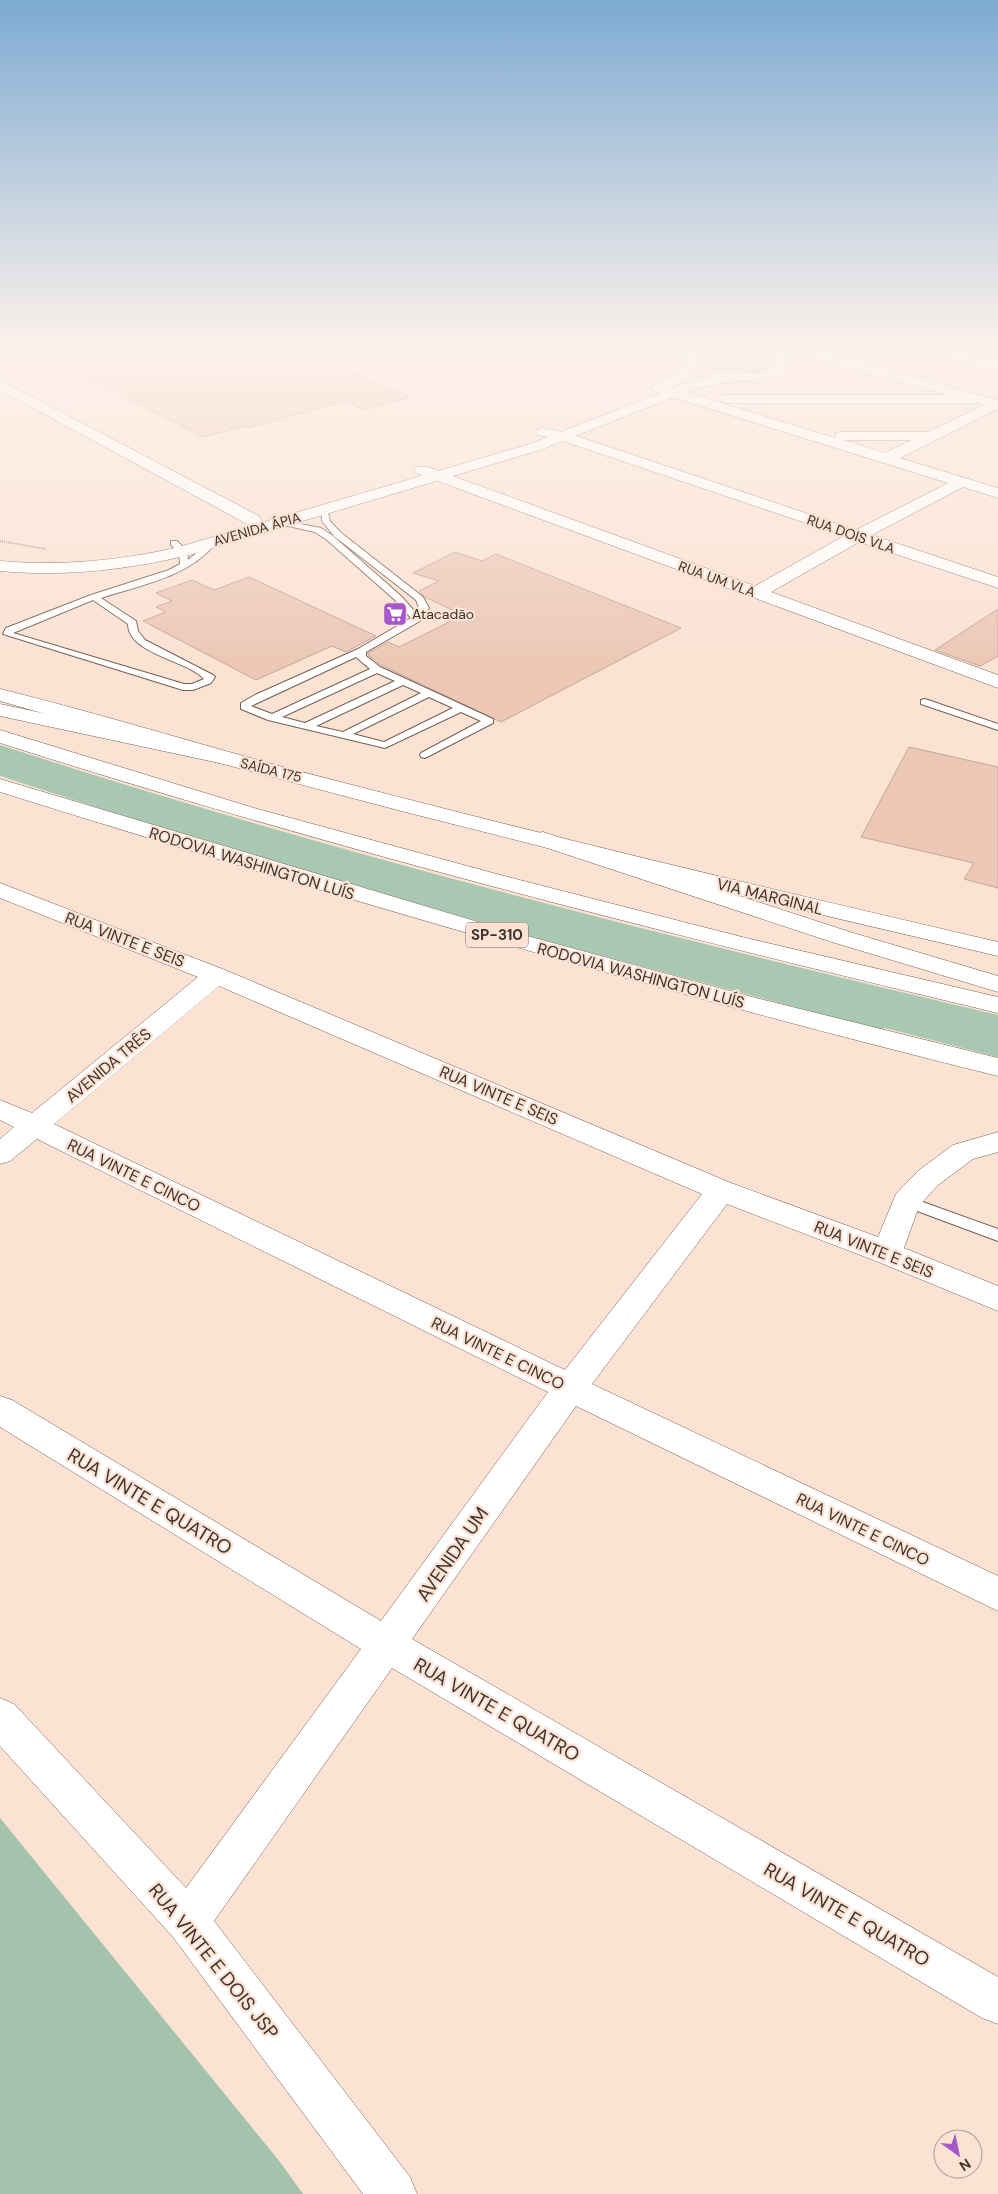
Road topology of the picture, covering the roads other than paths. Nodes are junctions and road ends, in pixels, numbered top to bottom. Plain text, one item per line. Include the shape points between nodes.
1 (114, 453) edge
2 (124, 453) edge
3 (484, 453) edge
4 (509, 453) edge
5 (614, 453) edge
6 (868, 453) edge
7 (897, 453) edge
8 (886, 459) junction
9 (429, 473) junction
10 (998, 475) edge
11 (969, 484) junction
12 (998, 493) edge
13 (324, 510) junction
14 (246, 522) junction
15 (282, 522) junction
16 (857, 536) junction
17 (0, 553) edge
18 (180, 554) junction
19 (0, 566) edge
20 (998, 583) edge
21 (756, 593) junction
22 (94, 597) junction
23 (417, 619) junction
24 (361, 651) junction
25 (377, 669) junction
26 (403, 681) junction
27 (998, 682) edge
28 (430, 693) junction
29 (0, 695) edge
30 (925, 702) dead end
31 (461, 708) junction
32 (0, 710) edge
33 (272, 718) junction
34 (307, 726) junction
35 (998, 727) edge
36 (344, 735) junction
37 (0, 736) edge
38 (425, 754) dead end
39 (224, 758) junction
40 (0, 785) edge
41 (543, 839) junction
42 (0, 890) edge
43 (998, 948) edge
44 (216, 975) junction
45 (998, 984) edge
46 (998, 1005) edge
47 (998, 1067) edge
48 (0, 1109) edge
49 (34, 1126) junction
50 (998, 1142) edge
51 (0, 1154) edge
52 (721, 1190) junction
53 (906, 1201) junction
54 (998, 1234) edge
55 (887, 1253) junction
56 (998, 1300) edge
57 (570, 1388) junction
58 (0, 1410) edge
59 (998, 1594) edge
60 (387, 1645) junction
61 (0, 1717) edge
62 (188, 1922) junction
63 (998, 2002) edge
64 (381, 2178) edge
65 (414, 2194) edge

1 - 14 main road
2 - 14 main road
3 - 9 main road, AVENIDA ÁPIA
4 - 9 main road, AVENIDA ÁPIA
5 - 16 main road, RUA DOIS VLA
6 - 8 main road
7 - 8 main road
8 - 11 main road
9 - 13 main road, AVENIDA ÁPIA
9 - 14 main road, AVENIDA ÁPIA
9 - 21 main road, RUA UM VLA
10 - 11 main road
11 - 12 main road
11 - 16 main road
13 - 15 main road, AVENIDA ÁPIA
13 - 23 lane via 326,521 337,534 420,599 424,608
14 - 18 main road, AVENIDA ÁPIA
15 - 18 main road, AVENIDA ÁPIA
15 - 23 lane via 318,530 330,538
16 - 20 main road, RUA DOIS VLA
16 - 21 main road
17 - 18 main road, AVENIDA ÁPIA via 68,559 137,551
18 - 19 main road, AVENIDA ÁPIA via 68,570
18 - 22 lane
21 - 27 main road, RUA UM VLA
22 - 22 lane via 9,630 8,634 183,687 193,687 211,679 142,642 133,631 133,623
23 - 24 lane
24 - 25 lane via 360,657
24 - 33 lane via 245,705 247,709
25 - 26 lane
25 - 33 lane
26 - 28 lane
26 - 34 lane
28 - 31 lane
28 - 36 lane
29 - 39 main road, SAÍDA 175
30 - 35 lane
31 - 36 lane via 386,744
31 - 38 lane via 489,721
32 - 39 main road
33 - 34 lane
34 - 36 lane
37 - 46 main road via 264,818 523,888
39 - 41 main road, SAÍDA 175
40 - 47 main road, RODOVIA WASHINGTON LUÍS / SP-310 via 444,920 718,996
41 - 43 main road, VIA MARGINAL via 845,914
41 - 45 main road via 832,934
42 - 44 main road, RUA VINTE E SEIS
44 - 49 main road, AVENIDA TRÊS
44 - 52 main road, RUA VINTE E SEIS
48 - 49 main road, RUA VINTE E CINCO
49 - 51 main road, AVENIDA TRÊS
49 - 57 main road, RUA VINTE E CINCO
50 - 53 main road via 964,1152 928,1178
52 - 55 main road, RUA VINTE E SEIS
52 - 57 main road, AVENIDA UM
53 - 54 lane
53 - 55 main road
55 - 56 main road, RUA VINTE E SEIS
57 - 59 main road, RUA VINTE E CINCO
57 - 60 main road, AVENIDA UM
58 - 60 main road, RUA VINTE E QUATRO
60 - 62 main road, AVENIDA UM
60 - 63 main road, RUA VINTE E QUATRO
61 - 62 main road, RUA VINTE E DOIS JSP
62 - 64 main road, RUA VINTE E DOIS JSP
64 - 65 main road, RUA VINTE E DOIS JSP

